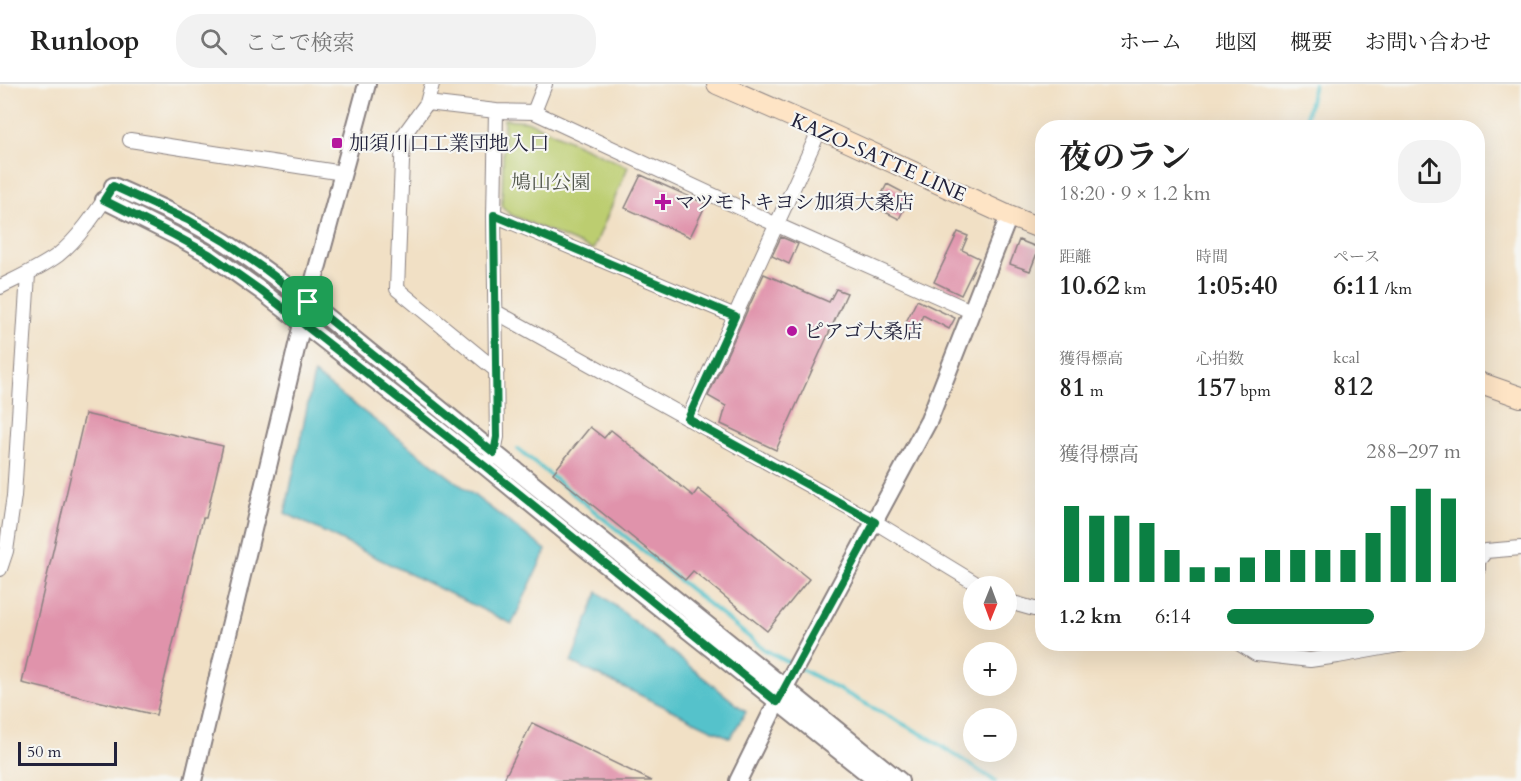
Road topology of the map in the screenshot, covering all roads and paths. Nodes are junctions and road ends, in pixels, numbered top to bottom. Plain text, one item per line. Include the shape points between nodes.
1 (367, 84) edge
2 (432, 84) edge
3 (545, 84) edge
4 (717, 84) edge
5 (427, 103) junction
6 (496, 111) junction
7 (534, 112) junction
8 (820, 129) junction
9 (130, 140) dead end
10 (343, 173) junction
11 (113, 186) joint
12 (104, 200) junction
13 (494, 215) junction
14 (1010, 216) junction
15 (777, 225) junction
16 (1035, 227) edge
17 (28, 274) junction
18 (0, 287) edge
19 (308, 302) junction
20 (496, 312) junction
21 (973, 312) junction
22 (735, 316) junction
23 (302, 324) junction
24 (497, 371) junction
25 (1485, 384) edge
26 (1521, 397) edge
27 (688, 419) junction
28 (490, 460) junction
29 (875, 522) junction
30 (1521, 548) edge
31 (1485, 551) edge
32 (0, 569) edge
33 (964, 576) edge
34 (1017, 604) edge
35 (1035, 609) edge
36 (1252, 651) edge
37 (1366, 651) edge
38 (781, 695) junction
39 (193, 781) edge
40 (738, 781) edge
41 (877, 781) edge
42 (900, 781) edge

1 - 10 street
2 - 5 street
3 - 7 street
4 - 8 main road, KAZO-SATTE LINE
5 - 6 street
5 - 24 street via 403,136 397,289
6 - 7 street
6 - 13 street
7 - 15 street
8 - 14 main road, KAZO-SATTE LINE
8 - 15 street
9 - 10 street
10 - 19 street
11 - 12 street
11 - 19 street via 224,241
12 - 17 street via 59,254
12 - 23 street via 209,254
13 - 20 street
13 - 22 street
14 - 16 main road, KAZO-SATTE LINE
14 - 21 street
15 - 21 street
15 - 22 street
17 - 18 street
17 - 32 street via 14,496
19 - 23 street
19 - 28 street
20 - 24 street
20 - 27 street
21 - 29 street via 929,420
22 - 27 street
23 - 28 street
23 - 39 street
24 - 28 street via 497,437
25 - 26 main road
27 - 29 street
28 - 38 street
29 - 33 street
29 - 38 street
30 - 31 street
34 - 35 street
36 - 37 street via 1310,660
38 - 40 street
38 - 41 street
38 - 42 street

